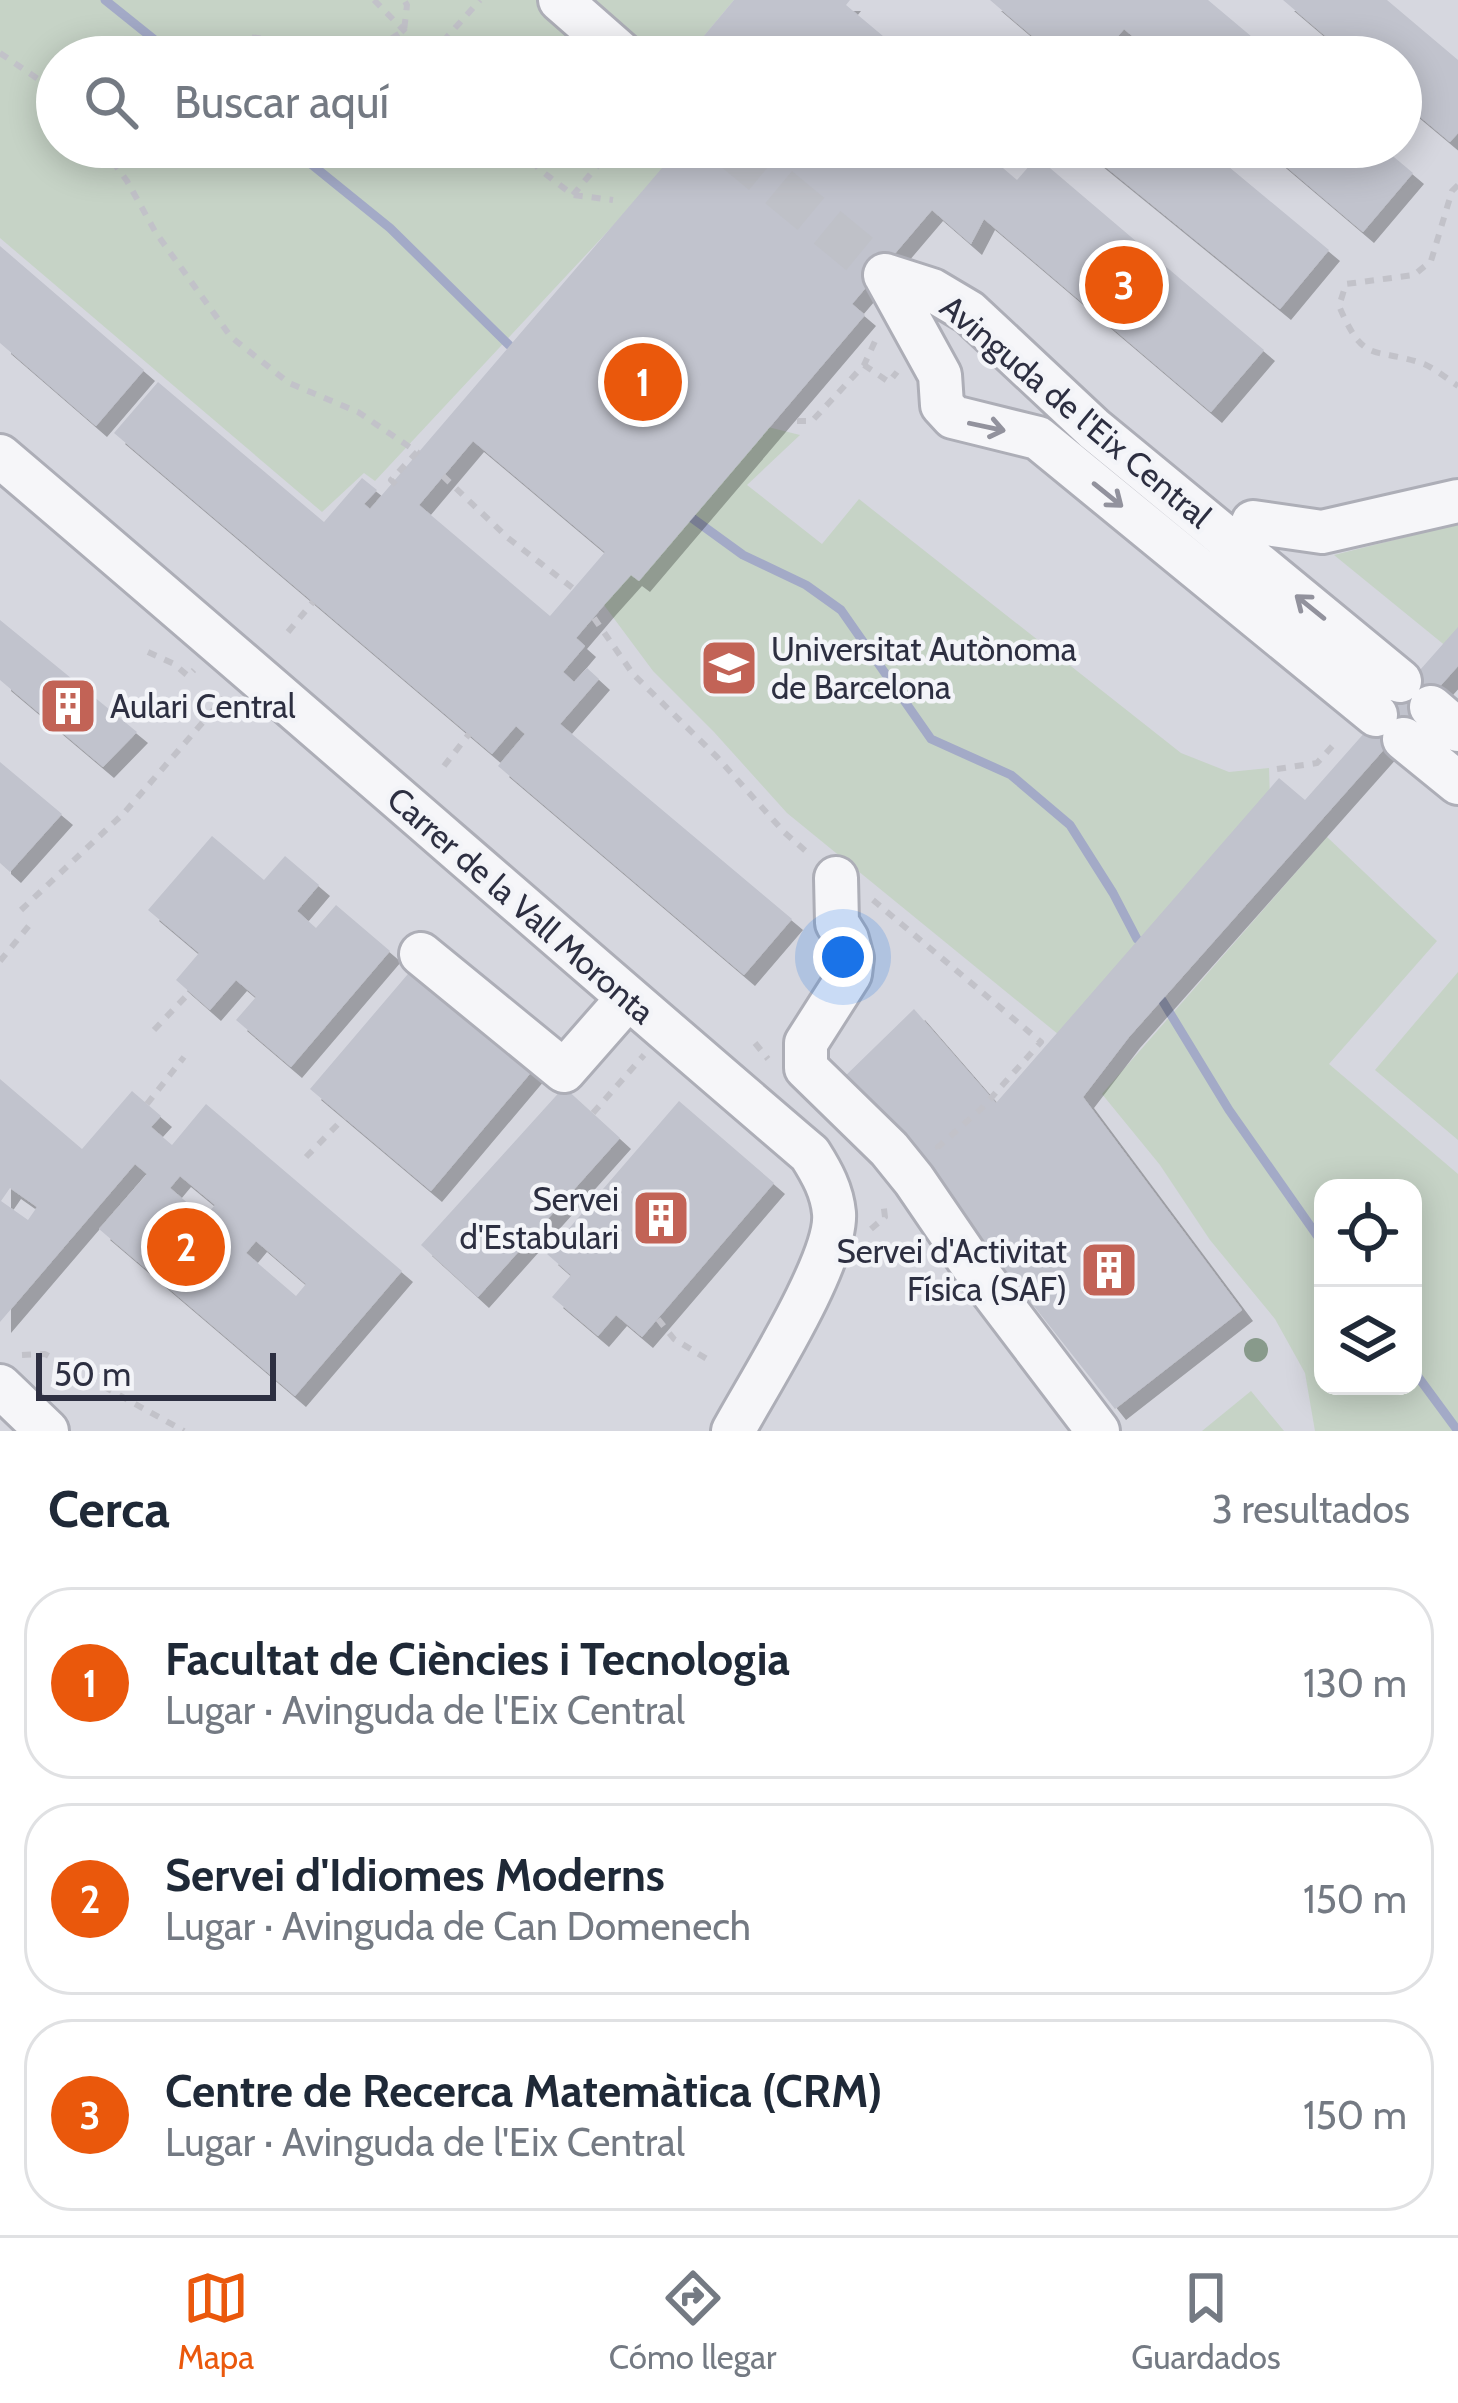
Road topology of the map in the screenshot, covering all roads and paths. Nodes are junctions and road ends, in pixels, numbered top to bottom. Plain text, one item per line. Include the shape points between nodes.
1 (374, 0) edge
2 (404, 0) edge
3 (481, 0) edge
4 (560, 0) edge
5 (404, 32) junction
6 (397, 36) edge
7 (408, 36) edge
8 (449, 36) edge
9 (601, 36) edge
10 (0, 53) edge
11 (36, 78) edge
12 (117, 168) edge
13 (537, 168) edge
14 (596, 168) edge
15 (1458, 185) edge
16 (573, 195) junction
17 (613, 200) dead end
18 (885, 321) dead end
19 (1003, 346) junction
20 (864, 364) junction
21 (897, 372) dead end
22 (940, 375) junction
23 (1458, 386) edge
24 (797, 421) dead end
25 (0, 456) edge
26 (443, 476) dead end
27 (401, 490) dead end
28 (1458, 501) edge
29 (1253, 522) dead end
30 (574, 589) dead end
31 (313, 602) dead end
32 (594, 618) dead end
33 (288, 632) dead end
34 (148, 652) dead end
35 (200, 664) dead end
36 (231, 690) dead end
37 (1414, 714) edge
38 (470, 734) dead end
39 (1338, 740) dead end
40 (444, 766) dead end
41 (1277, 769) dead end
42 (1458, 784) edge
43 (836, 878) junction
44 (21, 910) dead end
45 (32, 922) dead end
46 (422, 954) dead end
47 (0, 961) edge
48 (190, 992) dead end
49 (628, 998) junction
50 (154, 1030) dead end
51 (651, 1048) dead end
52 (184, 1057) dead end
53 (147, 1104) dead end
54 (592, 1114) dead end
55 (344, 1118) dead end
56 (306, 1157) dead end
57 (911, 1175) junction
58 (864, 1236) dead end
59 (658, 1319) dead end
60 (706, 1359) dead end
61 (12, 1370) edge
62 (47, 1431) edge
63 (184, 1431) edge
64 (733, 1431) edge
65 (1098, 1431) edge

1 - 5 path
2 - 5 path
3 - 8 path
4 - 9 street
5 - 6 path
5 - 7 path
10 - 11 path
12 - 27 path via 231,337 290,383 358,412 417,452 391,480
13 - 16 path
14 - 16 path
15 - 23 path via 1431,261 1414,275 1346,284 1339,306 1353,338 1375,353 1427,365
16 - 17 path
18 - 20 path
19 - 22 street via 960,353
19 - 22 street, Avinguda de l'Eix Central via 956,302 884,275
37 -> 19 street, Avinguda de l'Eix Central
20 - 21 path via 889,382
20 - 24 path via 812,421
22 -> 37 street, Avinguda de l'Eix Central via 942,405 952,417 1038,438
25 - 49 street, Carrer de la Vall Moronta
26 - 30 path
28 - 29 street via 1322,532
31 - 33 path
32 - 43 path via 633,674
34 - 35 path via 188,676
36 - 44 path via 124,814
37 - 42 street, Avinguda de l'Eix Central
38 - 40 path
39 - 41 path via 1317,763
43 - 57 street via 850,974 806,1043 806,1068
43 - 57 path via 880,904 1041,1042
45 - 47 path
46 - 49 street via 564,1071
48 - 50 path
49 - 64 street, Carrer de la Vall Moronta via 810,1154 835,1216 827,1258
51 - 54 path
52 - 53 path
55 - 56 path
57 - 58 path
57 - 65 street
59 - 60 path
61 - 62 street
61 - 63 path via 45,1354

